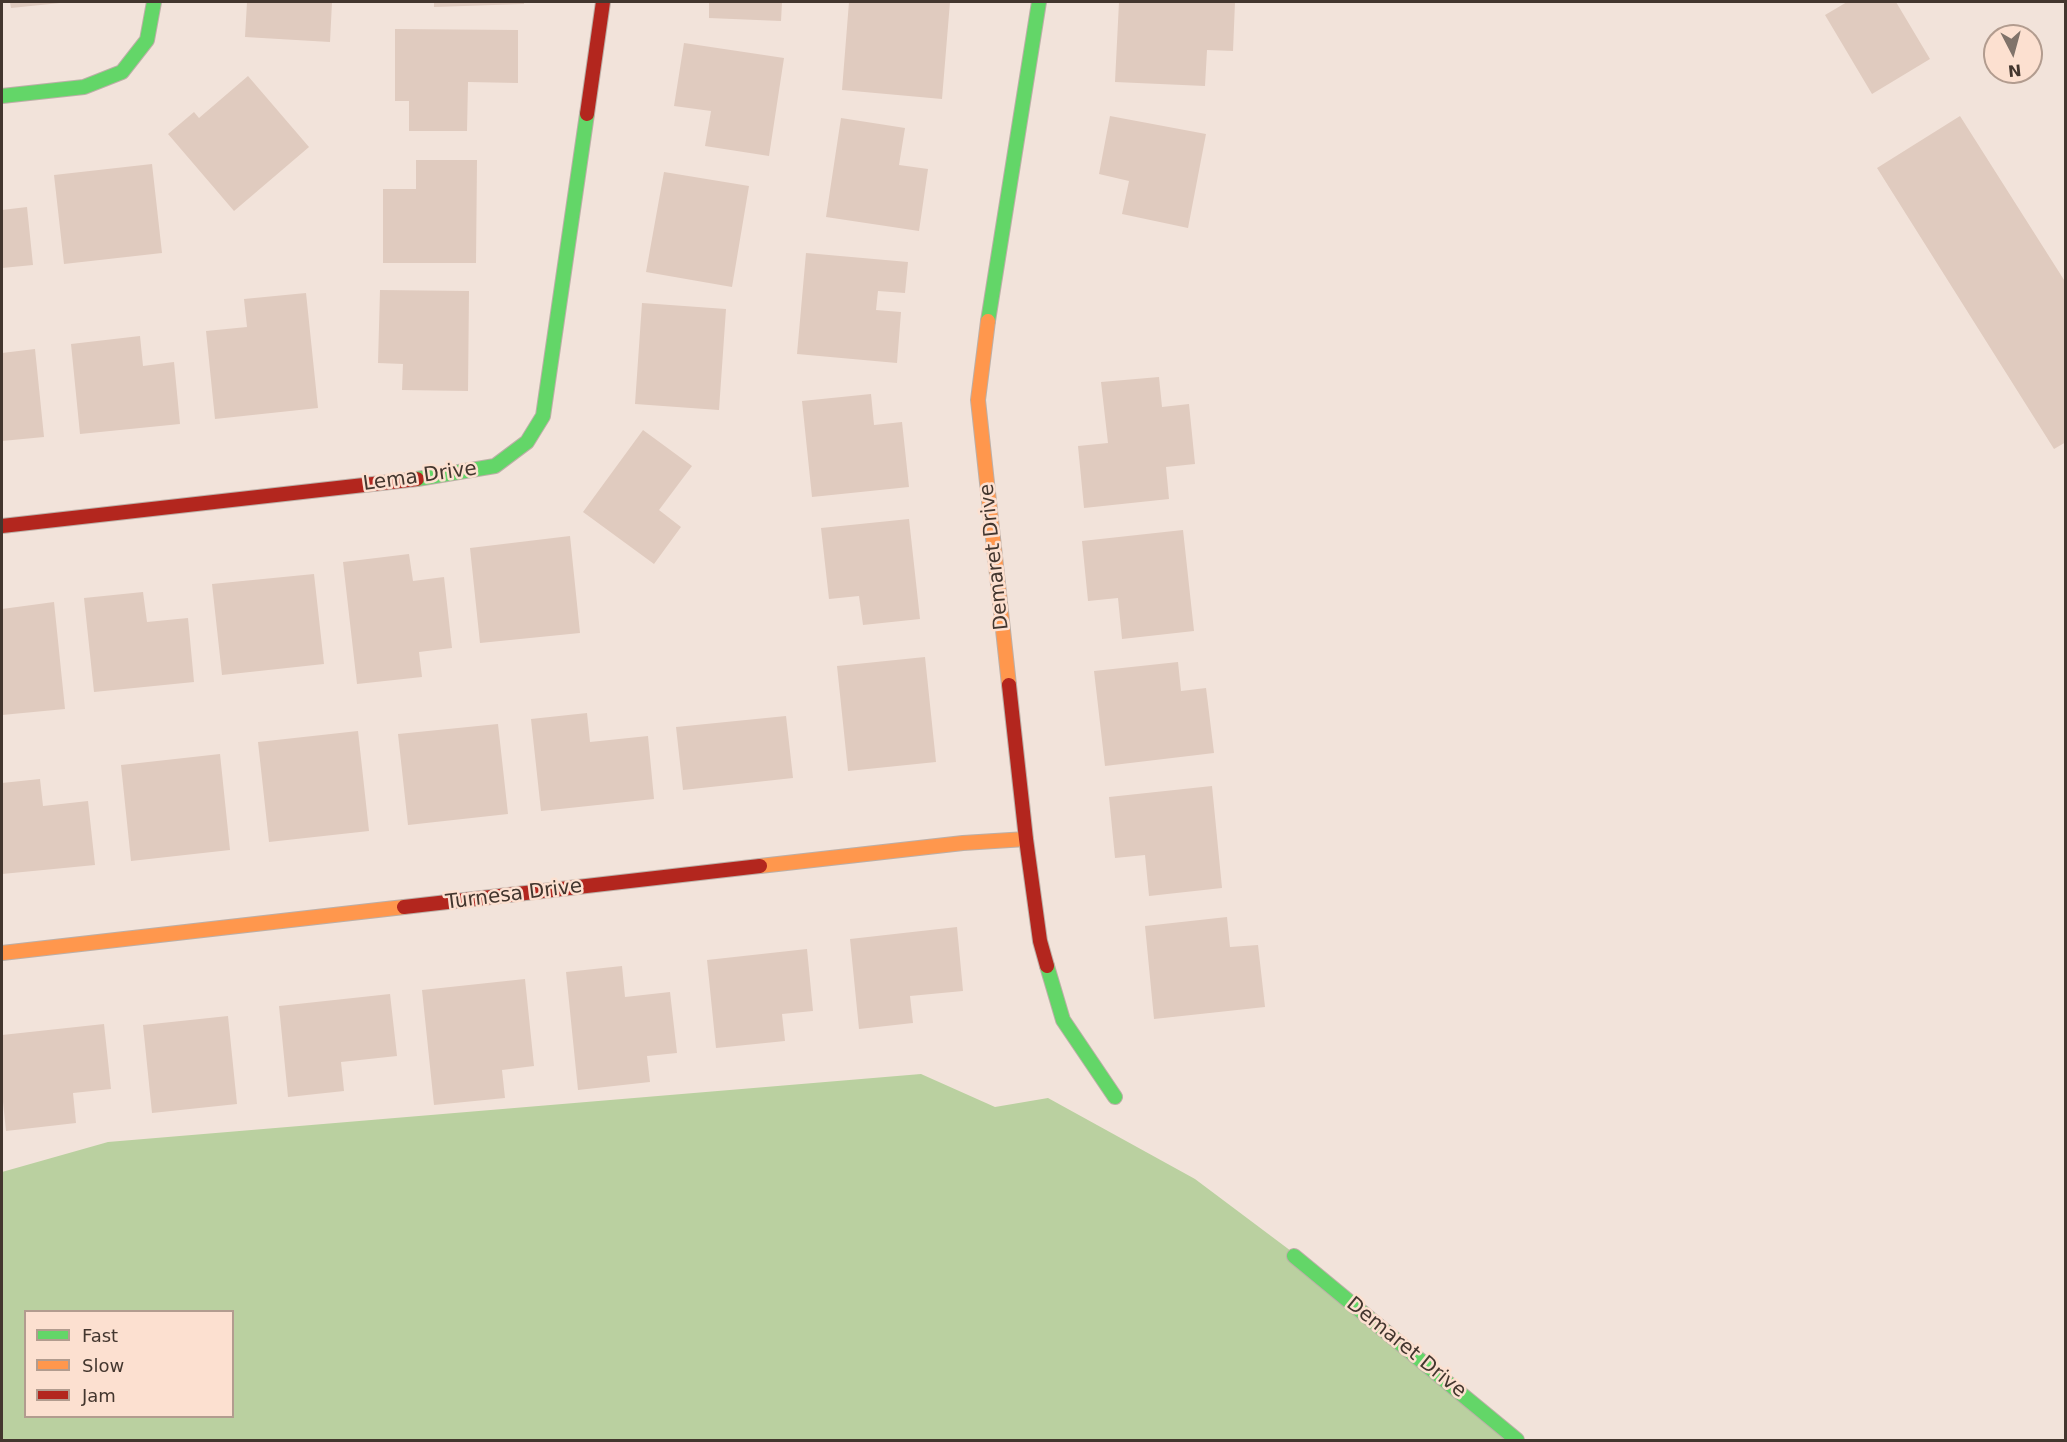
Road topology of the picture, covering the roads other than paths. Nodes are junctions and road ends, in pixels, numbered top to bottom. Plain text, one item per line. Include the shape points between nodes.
1 (154, 2) edge
2 (603, 2) edge
3 (1039, 2) edge
4 (2, 96) edge
5 (2, 526) edge
6 (1026, 839) junction
7 (2, 953) edge
8 (1115, 1097) dead end
9 (1294, 1256) dead end
10 (1517, 1440) edge

1 - 4 street via 147,40 123,72 84,87
2 - 5 street, Lema Drive via 543,416 527,442 495,466 448,476
3 - 6 street, Demaret Drive via 978,400
6 - 7 street, Turnesa Drive
6 - 8 street, Demaret Drive via 1040,940 1063,1020
9 - 10 street, Demaret Drive

